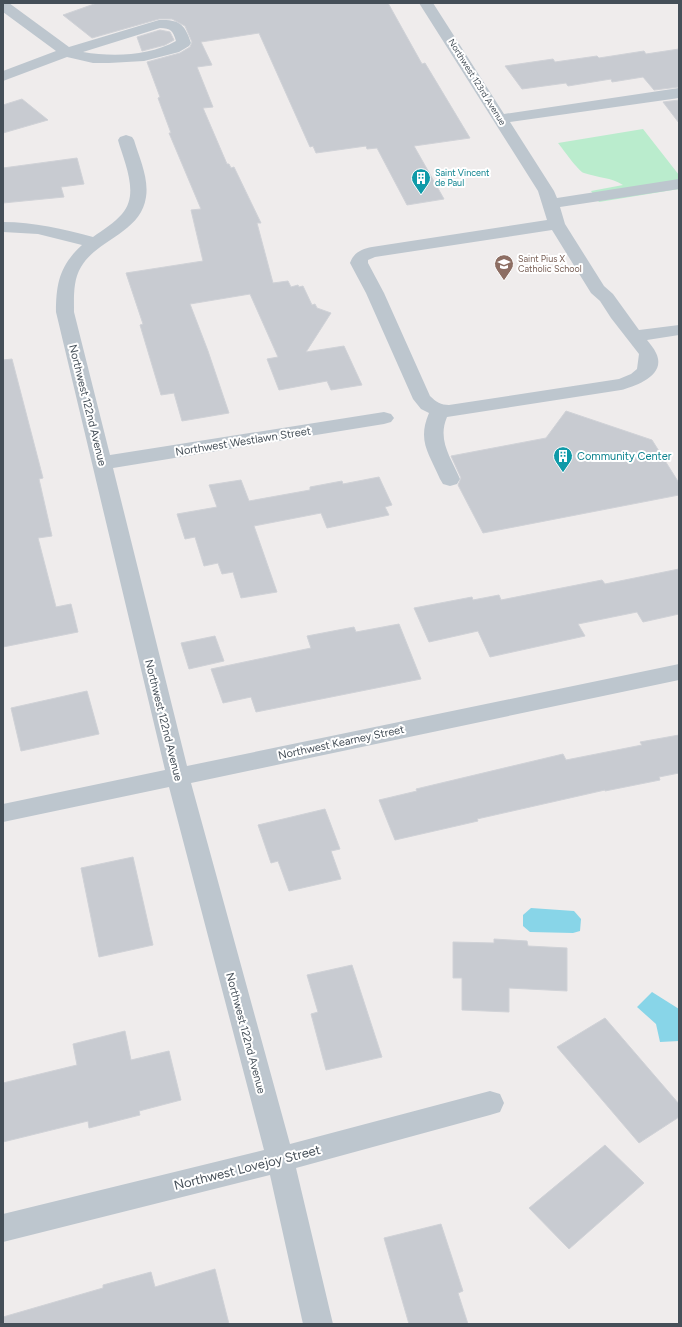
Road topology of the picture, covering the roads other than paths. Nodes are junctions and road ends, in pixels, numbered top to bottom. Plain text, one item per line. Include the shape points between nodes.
1 (426, 3) edge
2 (3, 5) edge
3 (67, 52) junction
4 (3, 76) edge
5 (679, 93) edge
6 (500, 119) junction
7 (126, 140) dead end
8 (679, 184) edge
9 (550, 204) junction
10 (557, 224) junction
11 (3, 227) edge
12 (94, 243) junction
13 (679, 330) edge
14 (636, 336) junction
15 (440, 411) junction
16 (384, 418) dead end
17 (102, 464) junction
18 (450, 479) dead end
19 (679, 672) edge
20 (178, 776) junction
21 (3, 813) edge
22 (490, 1103) dead end
23 (280, 1159) junction
24 (3, 1228) edge
25 (318, 1324) edge

1 - 6 street, Northwest 123rd Avenue
2 - 3 street
3 - 3 street via 169,23 180,29 184,44 164,53 116,59 86,58
3 - 4 street
5 - 6 street
6 - 9 street, Northwest 123rd Avenue via 546,191
7 - 12 street, Northwest 122nd Avenue via 138,185 134,210 125,221
8 - 9 street
9 - 10 street, Northwest 123rd Avenue
10 - 14 street, Northwest 123rd Avenue via 598,289
10 - 15 street via 372,252 360,259 359,263 375,293 422,400
11 - 12 street via 59,232
12 - 17 street, Northwest 122nd Avenue via 81,254 71,268 64,292 65,312
13 - 14 street
14 - 15 street, Northwest 123rd Avenue via 648,354 649,363 647,370 630,382
15 - 18 street via 434,425 433,440
16 - 17 street, Northwest Westlawn Street
17 - 20 street, Northwest 122nd Avenue
19 - 20 street, Northwest Kearney Street
20 - 21 street, Northwest Kearney Street
20 - 23 street, Northwest 122nd Avenue
22 - 23 street, Northwest Lovejoy Street
23 - 24 street, Northwest Lovejoy Street
23 - 25 street, Northwest 122nd Avenue

